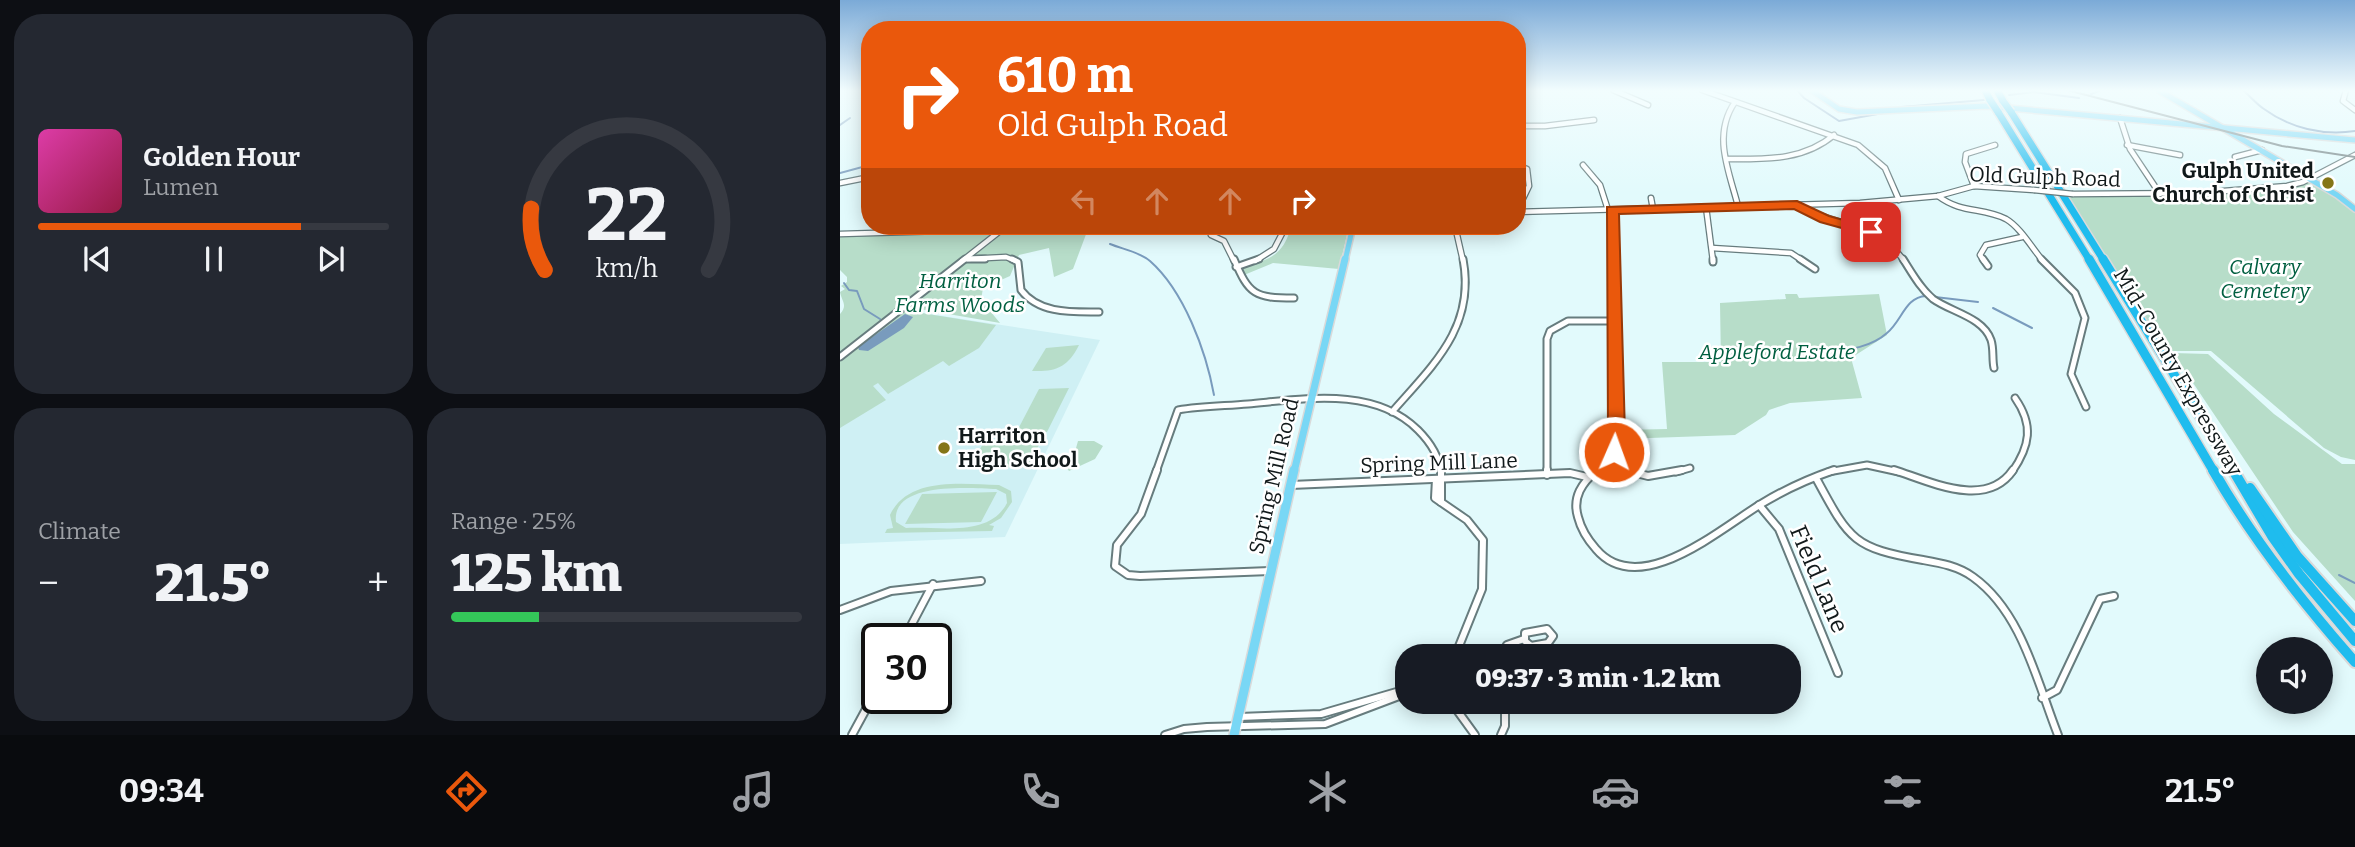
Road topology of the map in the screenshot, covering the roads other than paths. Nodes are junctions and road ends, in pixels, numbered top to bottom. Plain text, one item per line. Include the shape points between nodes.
1 (1551, 124) edge
2 (1722, 124) edge
3 (1802, 124) edge
4 (2006, 124) edge
5 (2018, 124) edge
6 (2122, 124) edge
7 (2186, 124) edge
8 (2219, 124) edge
9 (2224, 124) edge
10 (1526, 128) edge
11 (2225, 128) junction
12 (2244, 130) junction
13 (1834, 135) junction
14 (2355, 140) edge
15 (1995, 145) dead end
16 (2127, 145) junction
17 (2262, 150) junction
18 (2180, 155) dead end
19 (2355, 155) edge
20 (2235, 157) dead end
21 (1727, 159) junction
22 (2345, 160) junction
23 (2355, 161) edge
24 (1583, 165) dead end
25 (1526, 169) edge
26 (861, 179) edge
27 (2309, 179) junction
28 (840, 183) edge
29 (1974, 186) junction
30 (2160, 194) junction
31 (1526, 195) edge
32 (1938, 196) junction
33 (1651, 198) dead end
34 (1899, 200) junction
35 (1797, 205) junction
36 (1738, 206) junction
37 (1706, 207) junction
38 (1653, 209) junction
39 (2355, 209) edge
40 (1610, 210) junction
41 (1526, 212) edge
42 (861, 233) edge
43 (840, 234) edge
44 (995, 235) edge
45 (1211, 235) dead end
46 (1284, 235) edge
47 (1351, 235) edge
48 (1457, 235) edge
49 (2022, 237) junction
50 (1712, 247) junction
51 (967, 258) junction
52 (1713, 262) dead end
53 (1988, 266) dead end
54 (1236, 267) junction
55 (1815, 269) dead end
56 (1294, 298) dead end
57 (1099, 312) dead end
58 (1613, 321) junction
59 (840, 357) edge
60 (1994, 368) dead end
61 (2183, 386) junction
62 (2015, 398) dead end
63 (1311, 399) junction
64 (2086, 407) dead end
65 (1392, 412) junction
66 (1610, 460) junction
67 (1690, 468) dead end
68 (1547, 475) junction
69 (1587, 477) junction
70 (1815, 478) junction
71 (1439, 479) junction
72 (1291, 485) junction
73 (1759, 505) junction
74 (1270, 571) junction
75 (981, 581) dead end
76 (933, 584) junction
77 (2114, 596) dead end
78 (840, 610) edge
79 (2355, 619) edge
80 (912, 623) edge
81 (1524, 639) dead end
82 (2355, 640) edge
83 (1460, 644) edge
84 (1510, 644) edge
85 (2355, 662) edge
86 (1838, 673) dead end
87 (1395, 695) edge
88 (1395, 696) edge
89 (2042, 698) junction
90 (863, 714) edge
91 (1460, 714) edge
92 (1505, 714) edge
93 (1278, 716) junction
94 (1261, 720) junction
95 (1238, 721) junction
96 (1281, 725) junction
97 (852, 735) edge
98 (1165, 735) edge
99 (1234, 735) edge
100 (1475, 735) edge
101 (1501, 735) edge
102 (2058, 735) edge

1 - 10 street
2 - 21 street
3 - 13 street
4 - 85 highway, Mid-County Expressway, bridge via 2130,325 2238,514 2301,601
5 - 61 highway, Mid-County Expressway, bridge
6 - 16 street
7 - 11 main road
8 - 11 main road
9 - 12 main road
11 - 12 main road
11 - 17 main road
12 - 14 main road
13 - 21 street via 1807,154
13 - 34 street via 1874,156 1885,168
15 - 29 street via 1966,154
16 - 18 street
16 - 30 street
17 - 20 street
17 - 27 main road
19 - 22 street, Old Gulph Road
21 - 36 street
22 - 23 street
22 - 27 street, Old Gulph Road
24 - 40 street via 1592,172
25 - 31 street via 1530,180
26 - 28 street
27 - 30 street, Old Gulph Road via 2287,186
27 - 39 main road
29 - 30 street, Old Gulph Road, bridge via 2073,194
29 - 32 street, Old Gulph Road
32 - 34 street, Old Gulph Road
32 - 49 street via 1959,209 2002,217
33 - 38 street
34 - 35 street, Old Gulph Road
35 - 36 street, Old Gulph Road
35 - 60 street via 1883,238 1896,248 1931,297 1981,327 1991,339
36 - 37 street, Old Gulph Road
37 - 38 street, Old Gulph Road
37 - 50 street
38 - 40 street, Old Gulph Road
40 - 41 street, Old Gulph Road
40 - 58 street
42 - 43 street
44 - 51 street
45 - 54 street via 1224,240
46 - 54 street via 1264,257
47 - 63 main road, Spring Mill Road
48 - 65 street via 1466,291 1460,322 1441,355
49 - 53 street via 1986,245 1980,255
49 - 64 street via 2081,305 2085,318 2070,368
50 - 52 street
50 - 55 street via 1791,253
51 - 57 street via 1014,259 1020,287 1033,303 1063,312
51 - 59 street
54 - 56 street via 1254,294
58 - 66 street via 1616,435
58 - 68 street via 1567,321 1550,331
61 - 79 highway via 2273,524 2305,567
61 - 82 highway, Mid-County Expressway via 2272,536
62 - 70 street via 2027,414 2031,436 2010,475 1993,488 1944,489 1873,465 1837,469
63 - 65 street via 1366,403
63 - 72 main road, Spring Mill Road
63 - 74 street via 1178,410 1141,514 1117,545 1115,566 1131,576
65 - 71 street via 1432,442
66 - 67 street via 1626,473 1639,476
66 - 69 street
68 - 69 street, Spring Mill Lane
68 - 71 street, Spring Mill Lane
69 - 73 street via 1576,499 1581,526 1603,556 1620,566 1652,564 1685,550
70 - 73 street
70 - 89 street via 1841,524 1858,542 1887,554 1947,564 1987,588 2017,631
71 - 72 street, Spring Mill Lane
71 - 83 street via 1434,498 1478,531 1483,540 1482,589
72 - 74 main road, Spring Mill Road
73 - 86 street, Field Lane via 1779,529
74 - 95 main road, Spring Mill Road
75 - 76 street
76 - 78 street via 890,590
76 - 80 street
77 - 89 street via 2100,599 2066,675 2057,690
81 - 84 street
87 - 93 street via 1321,714
88 - 96 street via 1325,724
89 - 102 street
90 - 97 street
91 - 100 street
92 - 101 street
93 - 94 street
93 - 96 street
94 - 95 street
94 - 96 street
95 - 98 street
95 - 99 main road, Spring Mill Road

